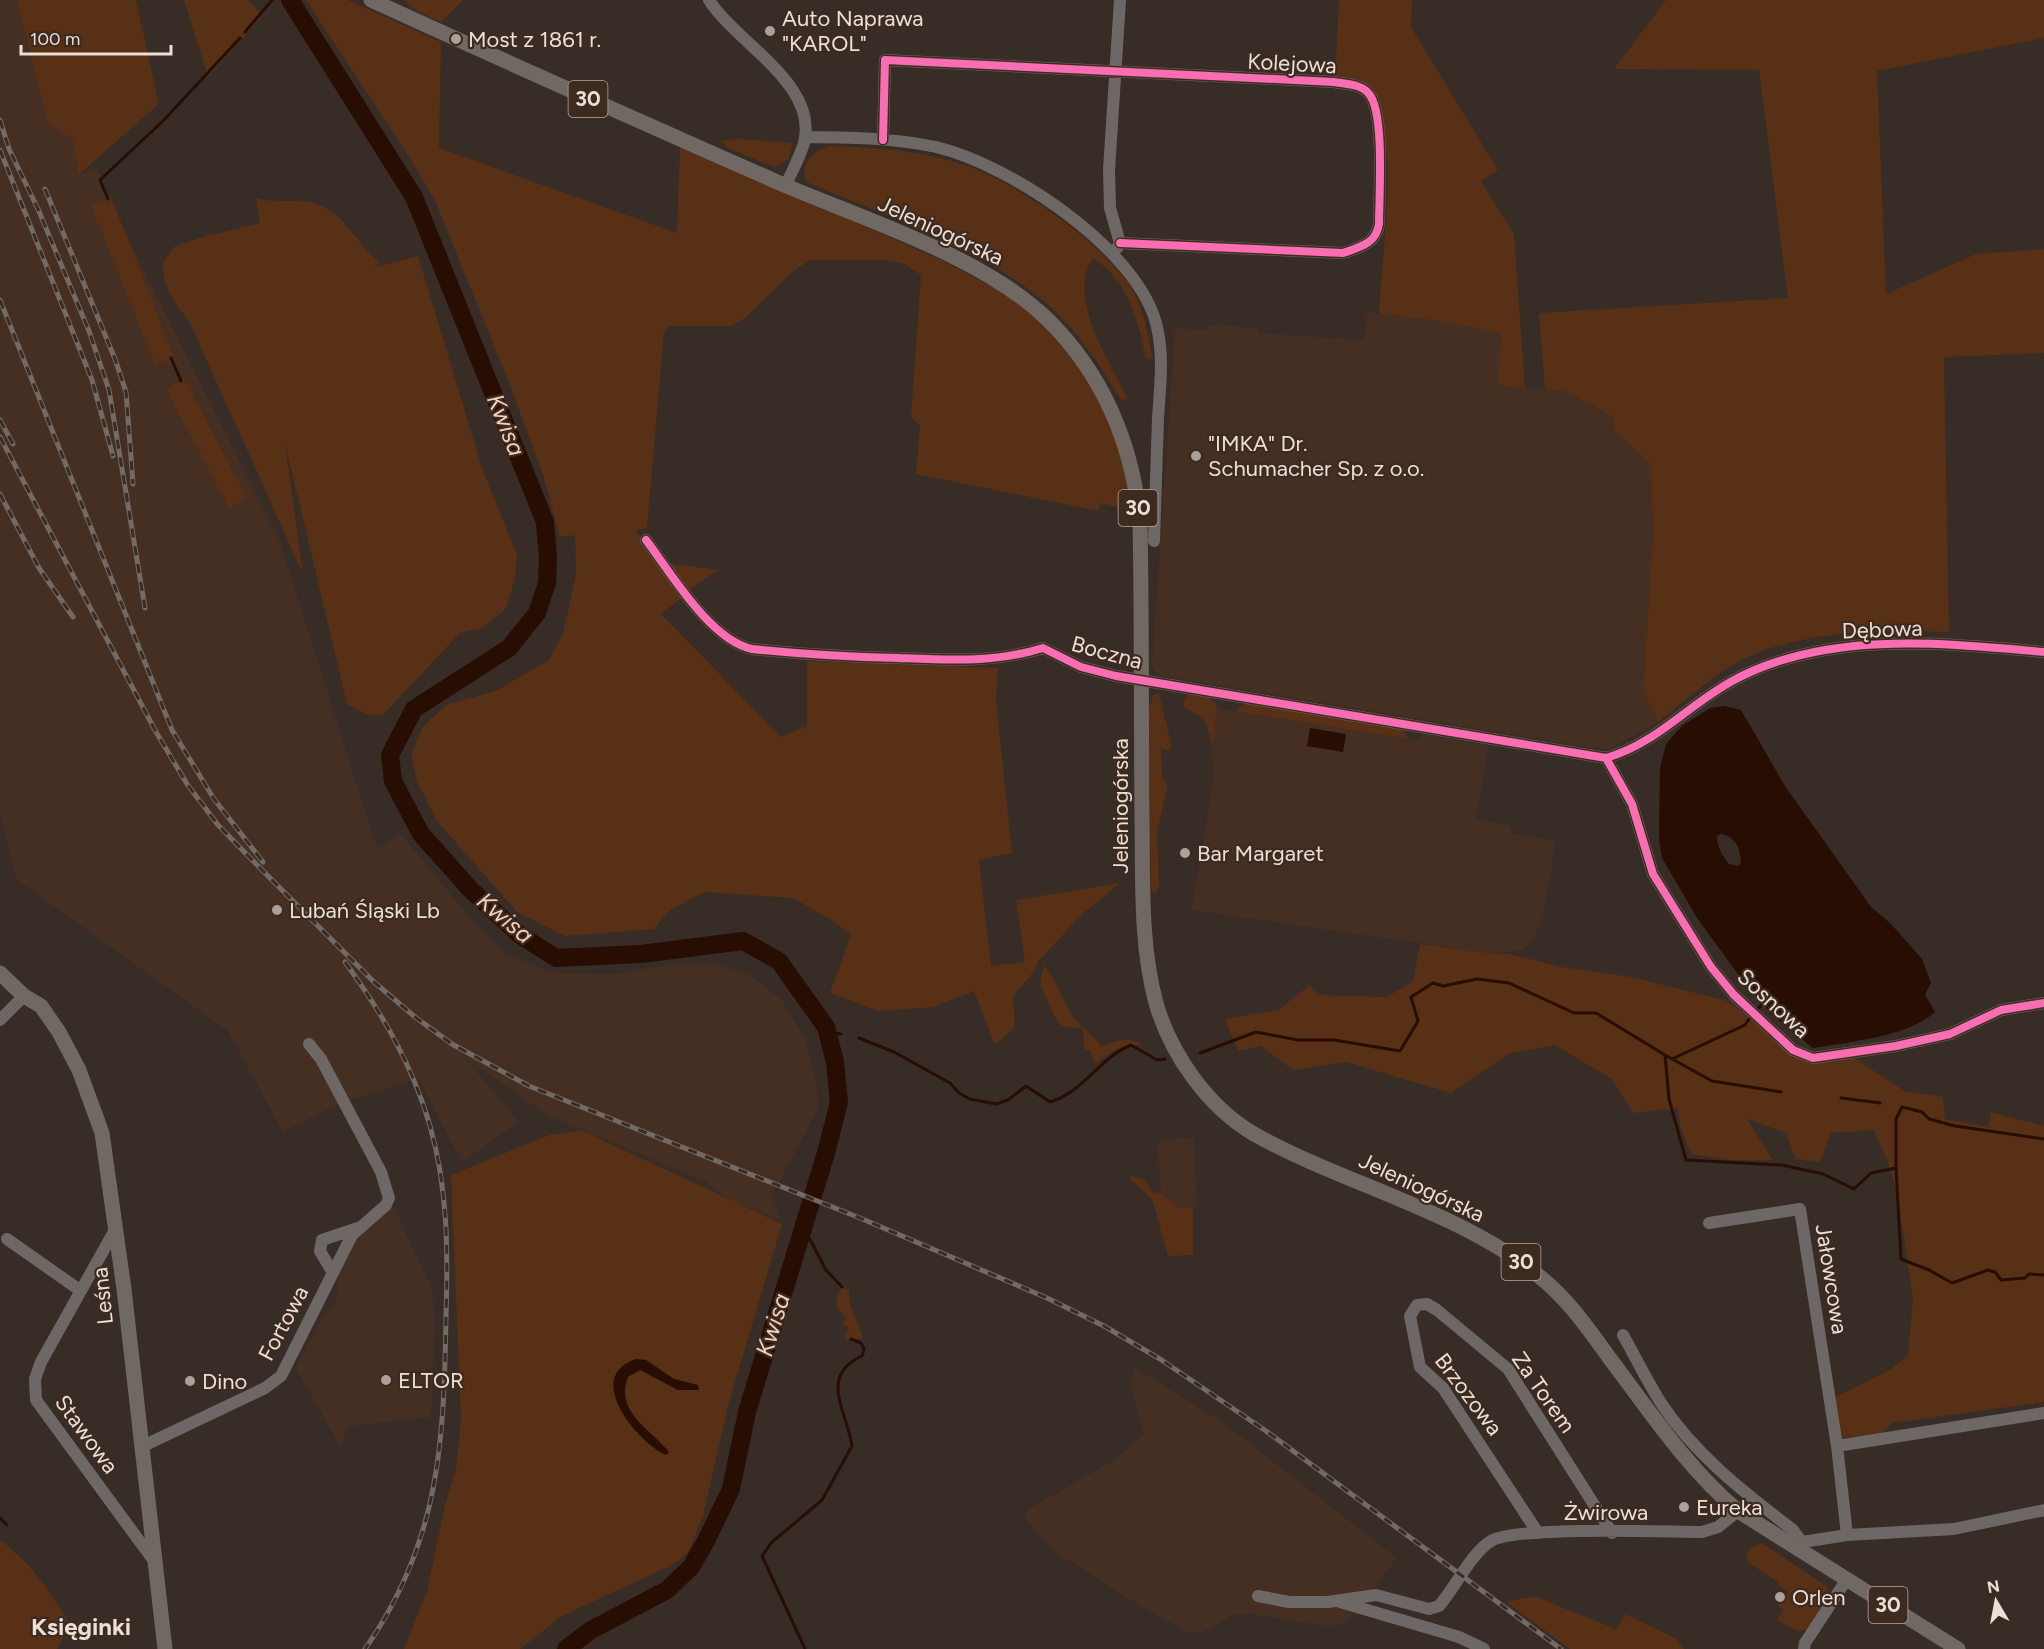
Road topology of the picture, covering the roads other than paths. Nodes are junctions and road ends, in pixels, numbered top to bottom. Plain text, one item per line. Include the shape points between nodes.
1 (371, 0) edge
2 (709, 0) edge
3 (1120, 0) edge
4 (1116, 72) junction
5 (805, 137) junction
6 (883, 140) junction
7 (786, 185) junction
8 (1120, 243) junction
9 (1112, 254) junction
10 (646, 540) dead end
11 (1154, 540) dead end
12 (2044, 652) edge
13 (1143, 681) junction
14 (1606, 758) junction
15 (0, 973) edge
16 (24, 996) junction
17 (2044, 1003) edge
18 (0, 1020) edge
19 (309, 1044) dead end
20 (1709, 1223) dead end
21 (117, 1227) junction
22 (362, 1227) junction
23 (7, 1239) dead end
24 (333, 1274) junction
25 (81, 1291) junction
26 (1417, 1305) joint
27 (1623, 1335) dead end
28 (2044, 1413) edge
29 (1838, 1446) junction
30 (141, 1447) junction
31 (2044, 1510) edge
32 (1738, 1511) junction
33 (1538, 1533) junction
34 (1612, 1533) junction
35 (1847, 1535) junction
36 (1797, 1543) junction
37 (154, 1561) junction
38 (1847, 1579) junction
39 (1258, 1596) dead end
40 (1336, 1601) junction
41 (165, 1649) edge
42 (1484, 1649) edge
43 (1804, 1649) edge
44 (1958, 1649) edge

1 - 7 main road, Jeleniogórska / 30
2 - 5 street via 795,93 804,111
3 - 4 street
4 - 6 street, Kolejowa via 885,60
4 - 8 street via 1109,170 1110,208
4 - 8 street, Kolejowa via 1334,82 1359,87 1369,93 1374,103 1379,142 1377,234 1357,248 1343,253
5 - 6 street
5 - 7 street
6 - 9 street via 936,147 992,168 1058,209
7 - 13 main road, Jeleniogórska / 30 via 980,270 1046,317 1075,350 1111,409 1132,469 1140,524
8 - 9 street
9 - 11 street via 1146,297 1158,329 1161,361
10 - 13 street, Boczna via 712,623 743,647 970,661 1008,658 1043,648 1081,667
12 - 14 street, Dębowa via 1880,644 1808,654 1735,679 1629,752
13 - 14 street, Boczna
13 - 32 main road, Jeleniogórska / 30 via 1146,949 1166,1031 1197,1082 1215,1105 1250,1131 1469,1232 1507,1252 1541,1277 1574,1309 1711,1489
14 - 17 street, Sosnowa via 1632,804 1653,874 1712,967 1734,995 1793,1050 1813,1058 1896,1046 1950,1034 2001,1010
15 - 16 main road, Leśna
16 - 18 street
16 - 21 main road, Leśna via 41,1006 59,1032 91,1100 106,1147
19 - 22 street, Fortowa via 321,1059 388,1189 386,1205
20 - 29 street, Jałowcowa via 1800,1209
21 - 25 street, Stawowa
21 - 30 main road, Leśna
22 - 24 street, Fortowa via 352,1235
22 - 24 street, Fortowa via 322,1240 320,1251
23 - 25 street
24 - 30 street, Fortowa via 281,1376 265,1388
25 - 37 street, Stawowa via 41,1362 34,1394
26 - 33 street, Brzozowa via 1410,1316 1420,1367 1443,1388
26 - 34 street, Za Torem via 1427,1304 1437,1310 1508,1369
27 - 36 street via 1662,1405 1687,1435 1728,1479 1793,1530
28 - 29 street
29 - 35 street, Jałowcowa
30 - 37 main road, Leśna
31 - 35 street via 1954,1529
32 - 34 street, Żwirowa via 1718,1527 1702,1532
32 - 36 main road, Jeleniogórska / 30
33 - 34 street, Żwirowa
33 - 40 street, Żwirowa via 1487,1544 1439,1606 1429,1609 1376,1596
35 - 36 street
36 - 38 main road, Jeleniogórska / 30
37 - 41 main road, Leśna
38 - 43 street
38 - 44 main road, 30
39 - 40 street via 1289,1602
40 - 42 street via 1459,1637

